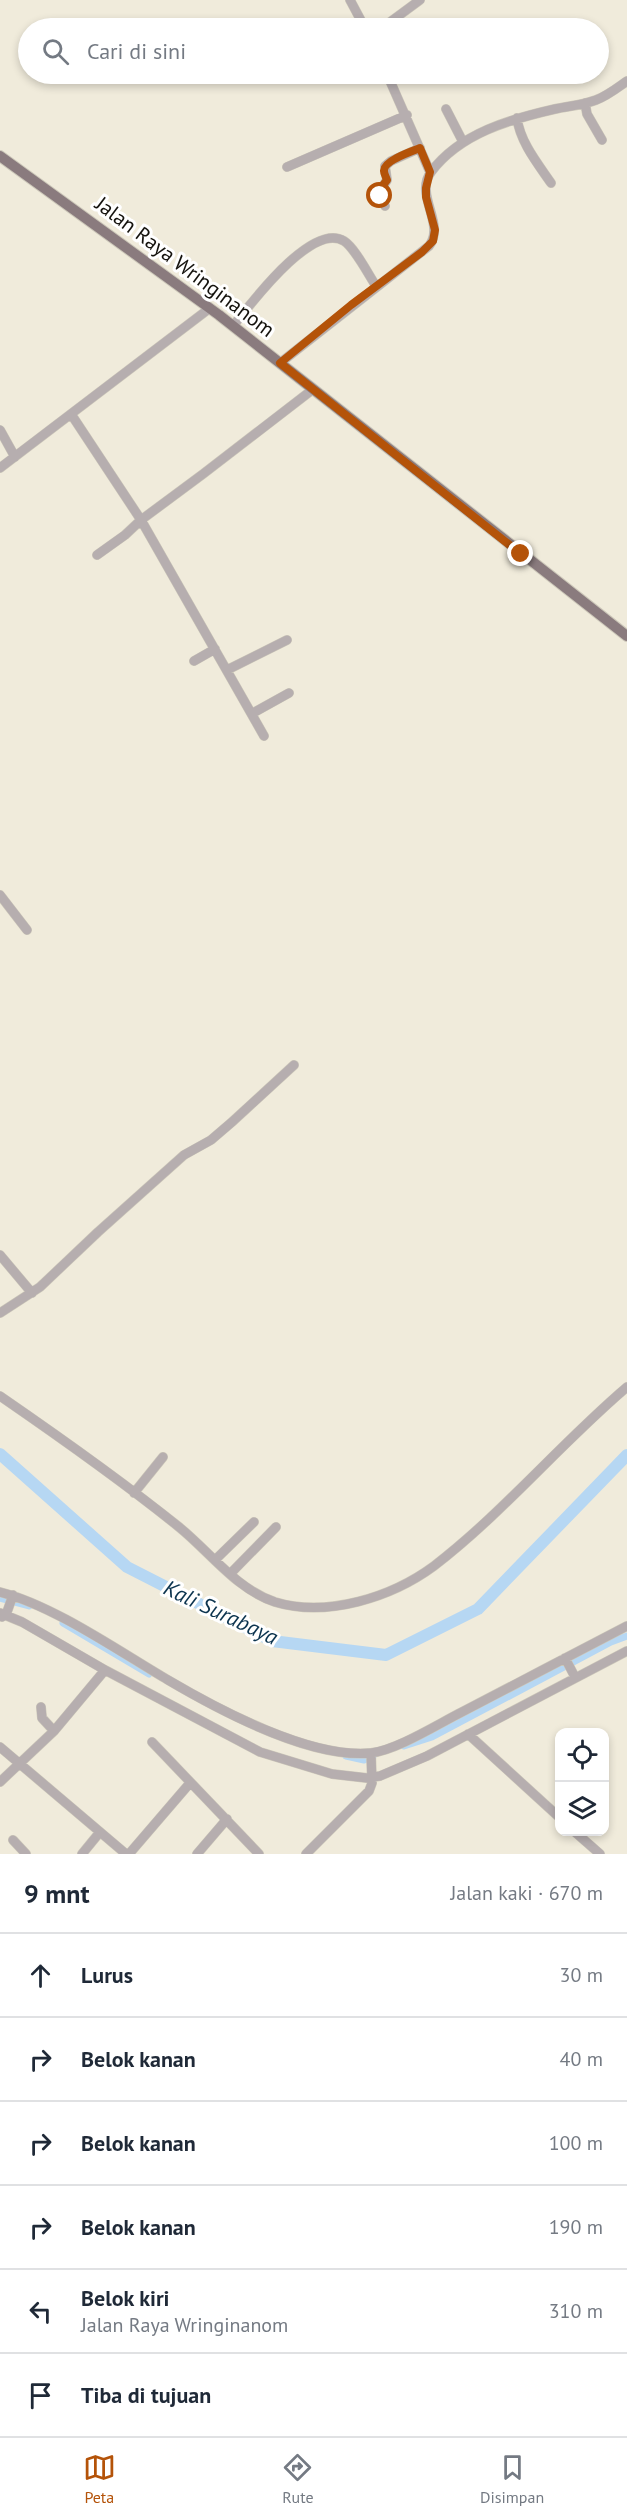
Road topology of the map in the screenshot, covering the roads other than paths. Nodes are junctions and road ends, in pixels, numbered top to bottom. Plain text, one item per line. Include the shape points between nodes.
1 (350, 0) edge
2 (420, 0) edge
3 (360, 18) edge
4 (396, 18) edge
5 (627, 81) edge
6 (392, 84) edge
7 (585, 103) junction
8 (446, 110) dead end
9 (407, 115) junction
10 (517, 118) junction
11 (602, 140) dead end
12 (462, 142) junction
13 (420, 148) junction
14 (2, 160) edge
15 (287, 167) dead end
16 (430, 172) junction
17 (551, 183) dead end
18 (385, 206) dead end
19 (376, 286) junction
20 (210, 308) junction
21 (233, 326) junction
22 (280, 363) junction
23 (312, 390) junction
24 (71, 414) junction
25 (0, 430) edge
26 (15, 457) junction
27 (0, 468) edge
28 (141, 520) junction
29 (97, 555) dead end
30 (627, 636) edge
31 (287, 640) dead end
32 (215, 649) junction
33 (194, 661) dead end
34 (227, 670) junction
35 (289, 693) dead end
36 (253, 713) junction
37 (264, 736) dead end
38 (0, 895) edge
39 (27, 930) dead end
40 (294, 1065) dead end
41 (0, 1255) edge
42 (32, 1293) junction
43 (0, 1313) edge
44 (627, 1388) edge
45 (0, 1396) edge
46 (164, 1457) dead end
47 (134, 1493) junction
48 (254, 1522) dead end
49 (276, 1527) dead end
50 (215, 1560) junction
51 (230, 1574) junction
52 (0, 1592) edge
53 (13, 1596) junction
54 (3, 1614) edge
55 (627, 1626) edge
56 (627, 1651) edge
57 (566, 1659) junction
58 (105, 1670) junction
59 (575, 1676) junction
60 (182, 1689) junction
61 (173, 1705) junction
62 (41, 1707) dead end
63 (54, 1731) junction
64 (468, 1734) junction
65 (152, 1742) dead end
66 (0, 1748) edge
67 (371, 1754) junction
68 (19, 1764) junction
69 (372, 1774) junction
70 (0, 1782) edge
71 (190, 1783) junction
72 (555, 1813) edge
73 (227, 1819) junction
74 (100, 1832) junction
75 (580, 1836) edge
76 (14, 1840) dead end
77 (26, 1854) edge
78 (82, 1854) edge
79 (128, 1854) edge
80 (197, 1854) edge
81 (259, 1854) edge
82 (306, 1854) edge
83 (600, 1854) edge

1 - 3 street
2 - 4 street
5 - 7 street
6 - 9 street
7 - 10 street
7 - 11 street
8 - 12 street
9 - 13 street
9 - 15 street
10 - 12 street
10 - 17 street via 530,152
12 - 16 street
13 - 16 street
13 - 18 street via 385,166 387,180 380,191
14 - 20 main road, Jalan Raya Wringinanom
16 - 19 street via 426,197 435,230 433,241
19 - 21 street via 349,244 342,239 328,239 312,245 276,272
19 - 22 street
20 - 21 main road, Jalan Raya Wringinanom
20 - 24 street
21 - 22 main road, Jalan Raya Wringinanom
22 - 23 main road, Jalan Raya Wringinanom
23 - 28 street
23 - 30 main road, Jalan Raya Wringinanom
24 - 26 street
24 - 28 street
25 - 26 street
26 - 27 street
28 - 29 street
28 - 32 street
31 - 34 street
32 - 33 street
32 - 34 street
34 - 36 street
35 - 36 street
36 - 37 street
38 - 39 street
40 - 42 street via 211,1140 184,1155
41 - 42 street
42 - 43 street
44 - 51 street via 469,1537 432,1567 394,1589 334,1606 303,1607 267,1598
45 - 47 street
46 - 47 street
47 - 50 street
48 - 50 street
49 - 51 street
50 - 51 street
52 - 53 street
53 - 54 street
53 - 60 street via 58,1616
54 - 58 street
55 - 57 street
56 - 59 street
57 - 59 street
57 - 67 street via 417,1736
58 - 61 street
58 - 63 street
59 - 64 street
60 - 61 street
60 - 67 street via 302,1742
61 - 69 street via 260,1752 333,1773
62 - 63 street via 42,1718
63 - 68 street
64 - 69 street via 427,1756
64 - 72 street
65 - 71 street
66 - 68 street
67 - 69 street
68 - 70 street
68 - 74 street
69 - 82 street via 372,1787 367,1794
71 - 73 street
71 - 79 street
73 - 80 street
73 - 81 street
74 - 78 street
74 - 79 street
75 - 83 street
76 - 77 street

